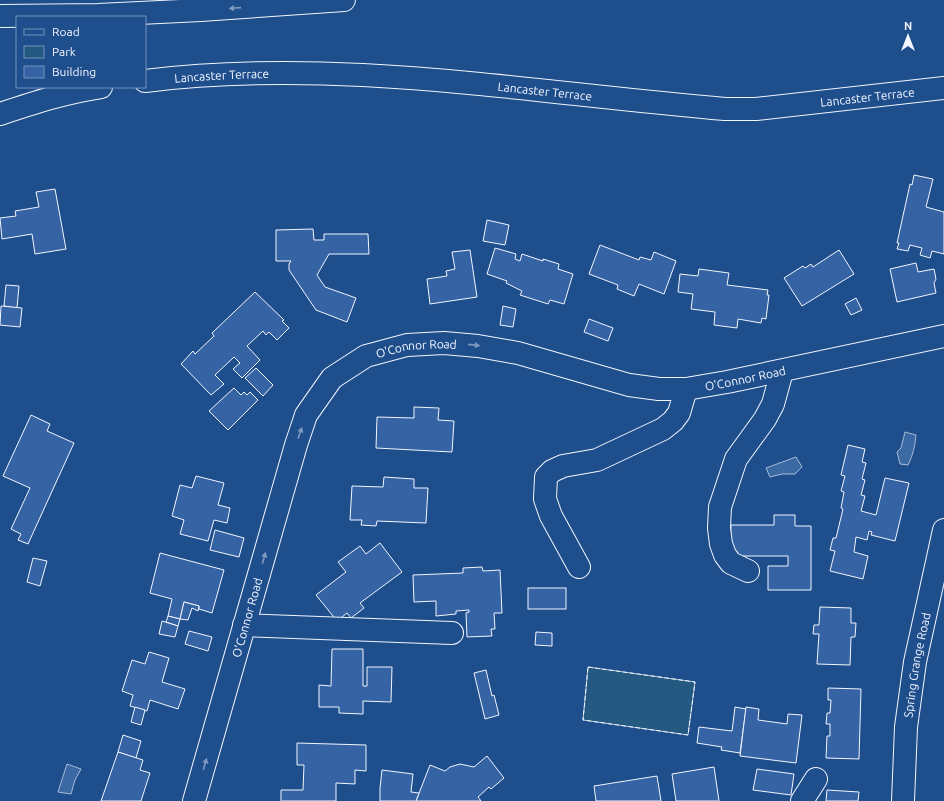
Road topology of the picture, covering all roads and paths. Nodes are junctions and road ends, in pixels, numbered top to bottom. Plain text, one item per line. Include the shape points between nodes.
1 (344, 0) edge
2 (0, 16) edge
3 (146, 81) edge
4 (94, 88) edge
5 (944, 88) edge
6 (0, 114) edge
7 (944, 336) edge
8 (782, 371) junction
9 (686, 389) junction
10 (944, 530) edge
11 (578, 568) dead end
12 (748, 571) dead end
13 (244, 625) junction
14 (452, 633) dead end
15 (816, 779) dead end
16 (194, 801) edge
17 (802, 801) edge
18 (903, 801) edge

1 -> 2 main road via 193,11
3 - 5 main road, Lancaster Terrace via 205,74 254,72 419,78 725,109 756,109
4 - 6 main road via 35,102
7 - 8 main road, O'Connor Road
8 - 9 main road, O'Connor Road
8 - 12 main road via 773,404 736,459 720,507 719,528 725,554 731,563
9 - 11 main road via 679,413 663,429 597,460 552,470 546,477 545,499
13 -> 9 main road, O'Connor Road via 306,414 332,378 366,356 407,345 444,343 478,346 518,354 629,385
10 - 18 main road, Spring Grange Road via 915,662 906,727
13 - 14 main road
16 -> 13 main road, O'Connor Road
15 - 17 main road

